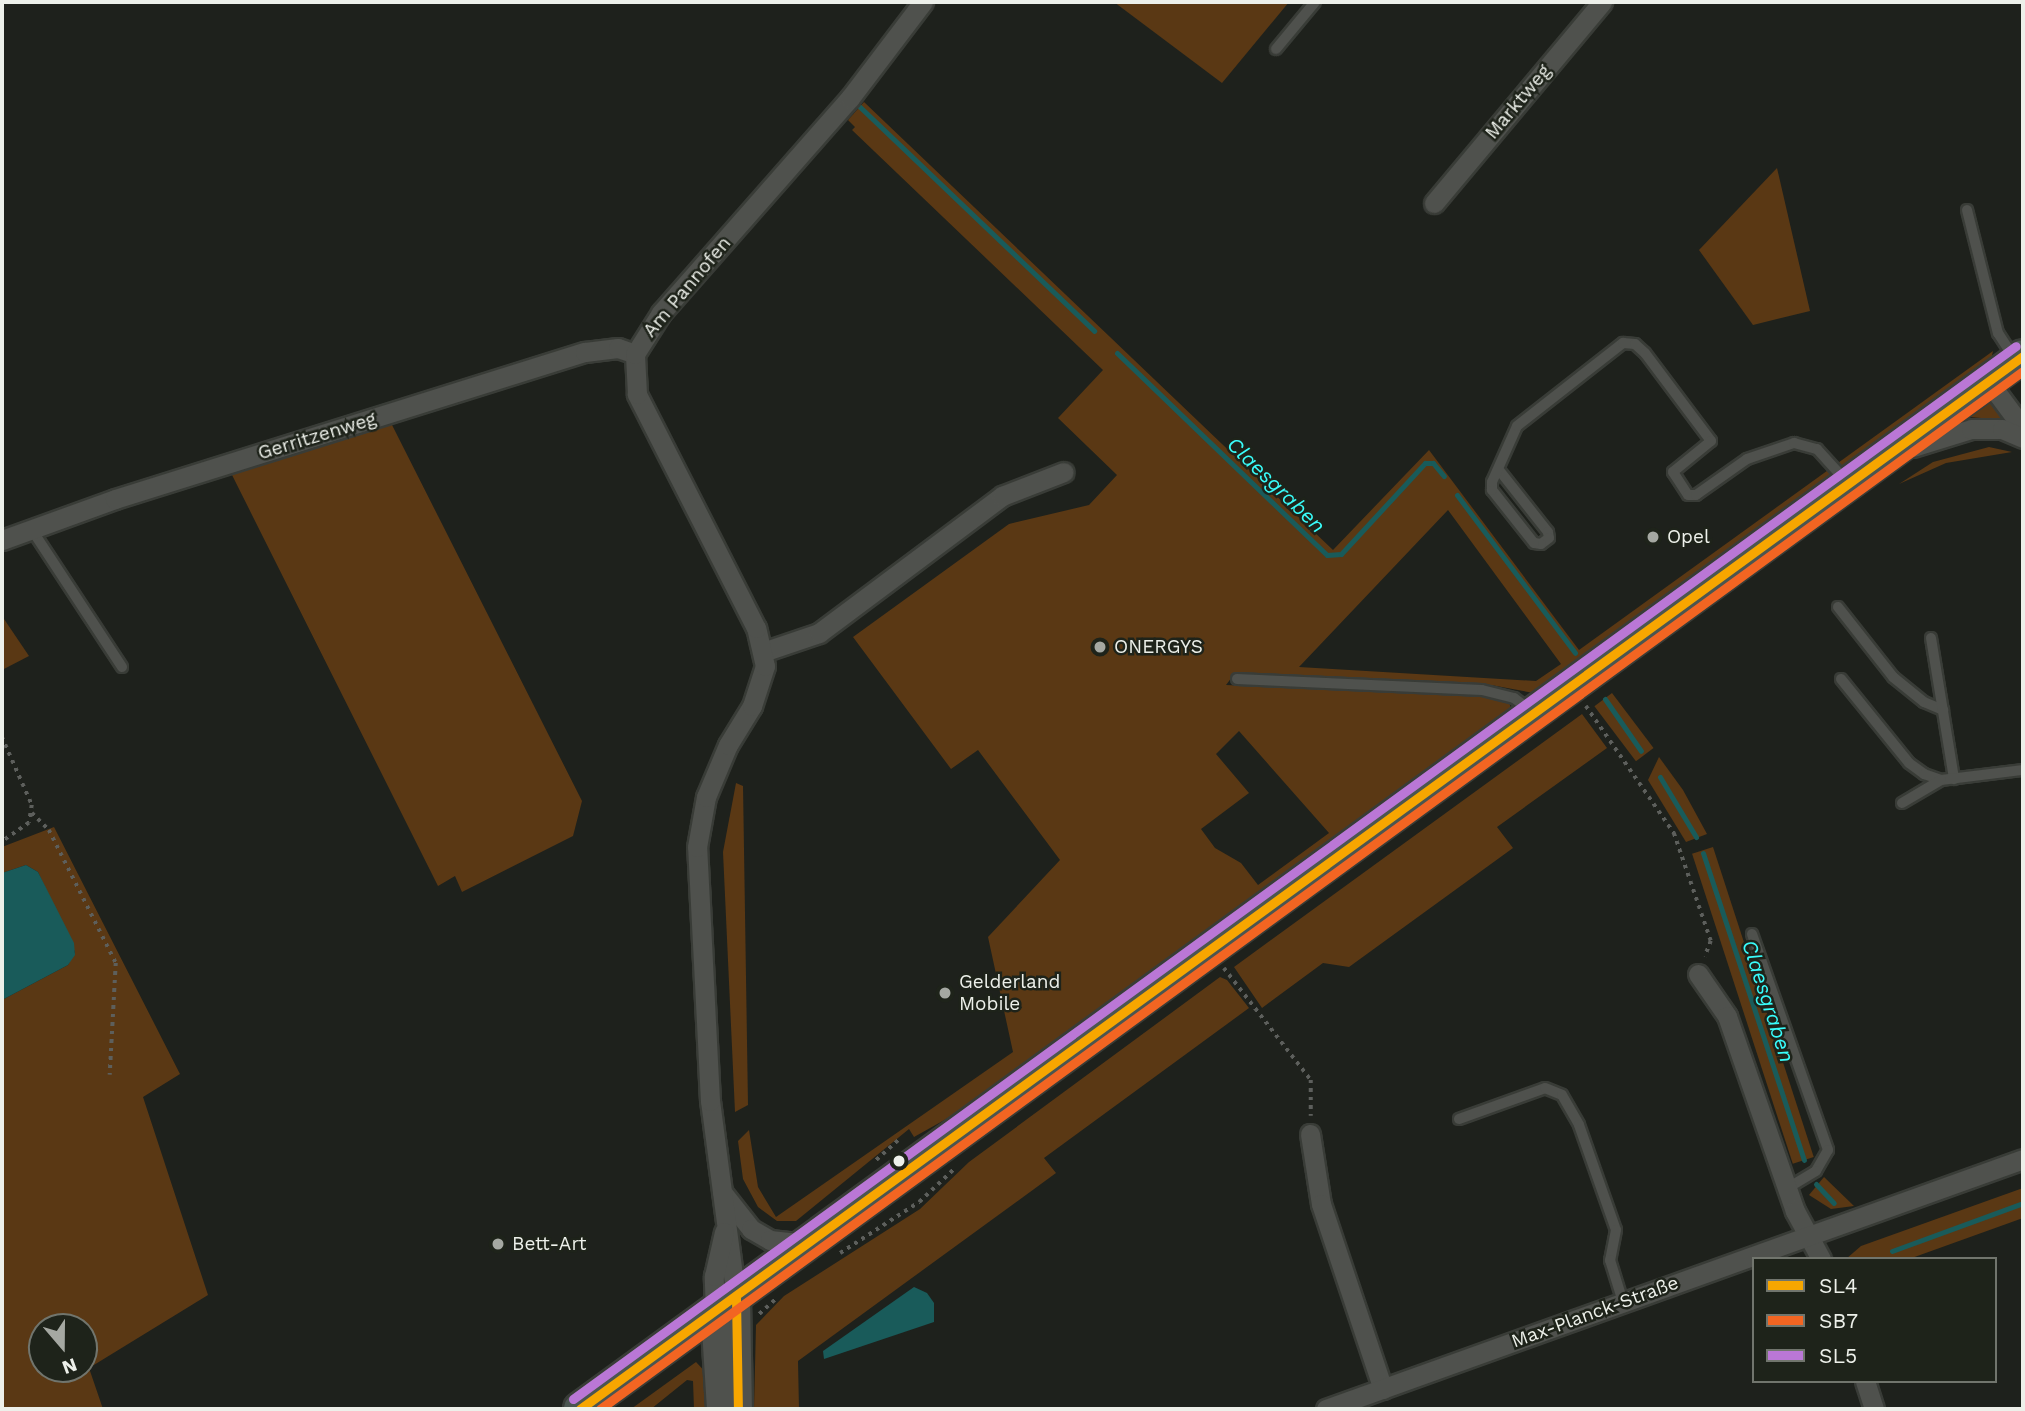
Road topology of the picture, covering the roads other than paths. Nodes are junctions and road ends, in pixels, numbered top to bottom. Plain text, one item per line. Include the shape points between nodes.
1 (923, 2) edge
2 (1315, 2) edge
3 (1602, 2) edge
4 (1276, 49) dead end
5 (1434, 203) dead end
6 (1968, 210) dead end
7 (635, 354) junction
8 (2021, 363) edge
9 (1988, 381) junction
10 (2023, 428) edge
11 (2023, 438) edge
12 (1886, 457) junction
13 (1499, 470) junction
14 (1064, 472) dead end
15 (1849, 484) junction
16 (32, 530) junction
17 (2, 540) edge
18 (1839, 607) dead end
19 (1931, 638) dead end
20 (763, 652) junction
21 (122, 667) dead end
22 (1237, 679) dead end
23 (1841, 679) dead end
24 (1943, 710) junction
25 (1535, 715) junction
26 (2023, 770) edge
27 (1954, 779) junction
28 (1941, 780) junction
29 (1902, 803) dead end
30 (1752, 934) dead end
31 (1698, 974) road end
32 (1458, 1119) dead end
33 (1310, 1134) road end
34 (2023, 1159) edge
35 (719, 1187) junction
36 (1788, 1188) junction
37 (1808, 1237) junction
38 (808, 1245) junction
39 (1820, 1257) edge
40 (1623, 1302) junction
41 (725, 1306) junction
42 (1866, 1383) edge
43 (1383, 1388) junction
44 (580, 1409) edge
45 (721, 1409) edge
46 (738, 1409) edge
47 (1326, 1409) edge
48 (1874, 1409) edge

1 - 7 street, Am Pannofen via 850,97 661,313
2 - 4 lane
3 - 5 street, Marktweg
6 - 8 lane via 1998,333
7 - 16 street, Gerritzenweg via 618,348 585,352
7 - 20 street, Am Pannofen via 637,394
8 - 9 main road
9 - 10 street
9 - 12 main road
11 - 12 street via 2002,429 1970,429
12 - 15 main road
13 - 13 lane via 1492,490 1534,543 1541,544 1549,538 1548,532
13 - 15 lane via 1517,426 1623,343 1635,344 1645,353 1711,441 1673,472 1688,495 1696,495 1747,459 1794,443 1817,449
14 - 20 street via 1002,496 819,633
15 - 25 main road
16 - 17 street, Gerritzenweg
16 - 21 lane
18 - 24 lane via 1893,677 1924,702
19 - 24 lane
20 - 35 street, Am Pannofen via 762,685 716,772 697,847 701,974
22 - 25 lane via 1493,691 1514,698
23 - 28 lane via 1909,763
24 - 27 lane
25 - 38 main road
26 - 27 lane
27 - 28 lane
28 - 29 lane
30 - 36 lane via 1828,1150 1816,1171
31 - 36 street via 1727,1016
32 - 40 lane via 1545,1088 1562,1095 1579,1125 1616,1230 1610,1260
33 - 43 street via 1318,1195
34 - 37 street, Max-Planck-Straße
35 - 38 street via 751,1230 770,1240
35 - 41 street, Am Pannofen
36 - 37 street
37 - 39 street
37 - 40 street, Max-Planck-Straße
38 - 41 main road
40 - 43 street, Max-Planck-Straße
41 - 44 main road
41 - 45 main road
41 - 46 main road
42 - 48 street
43 - 47 street, Max-Planck-Straße

